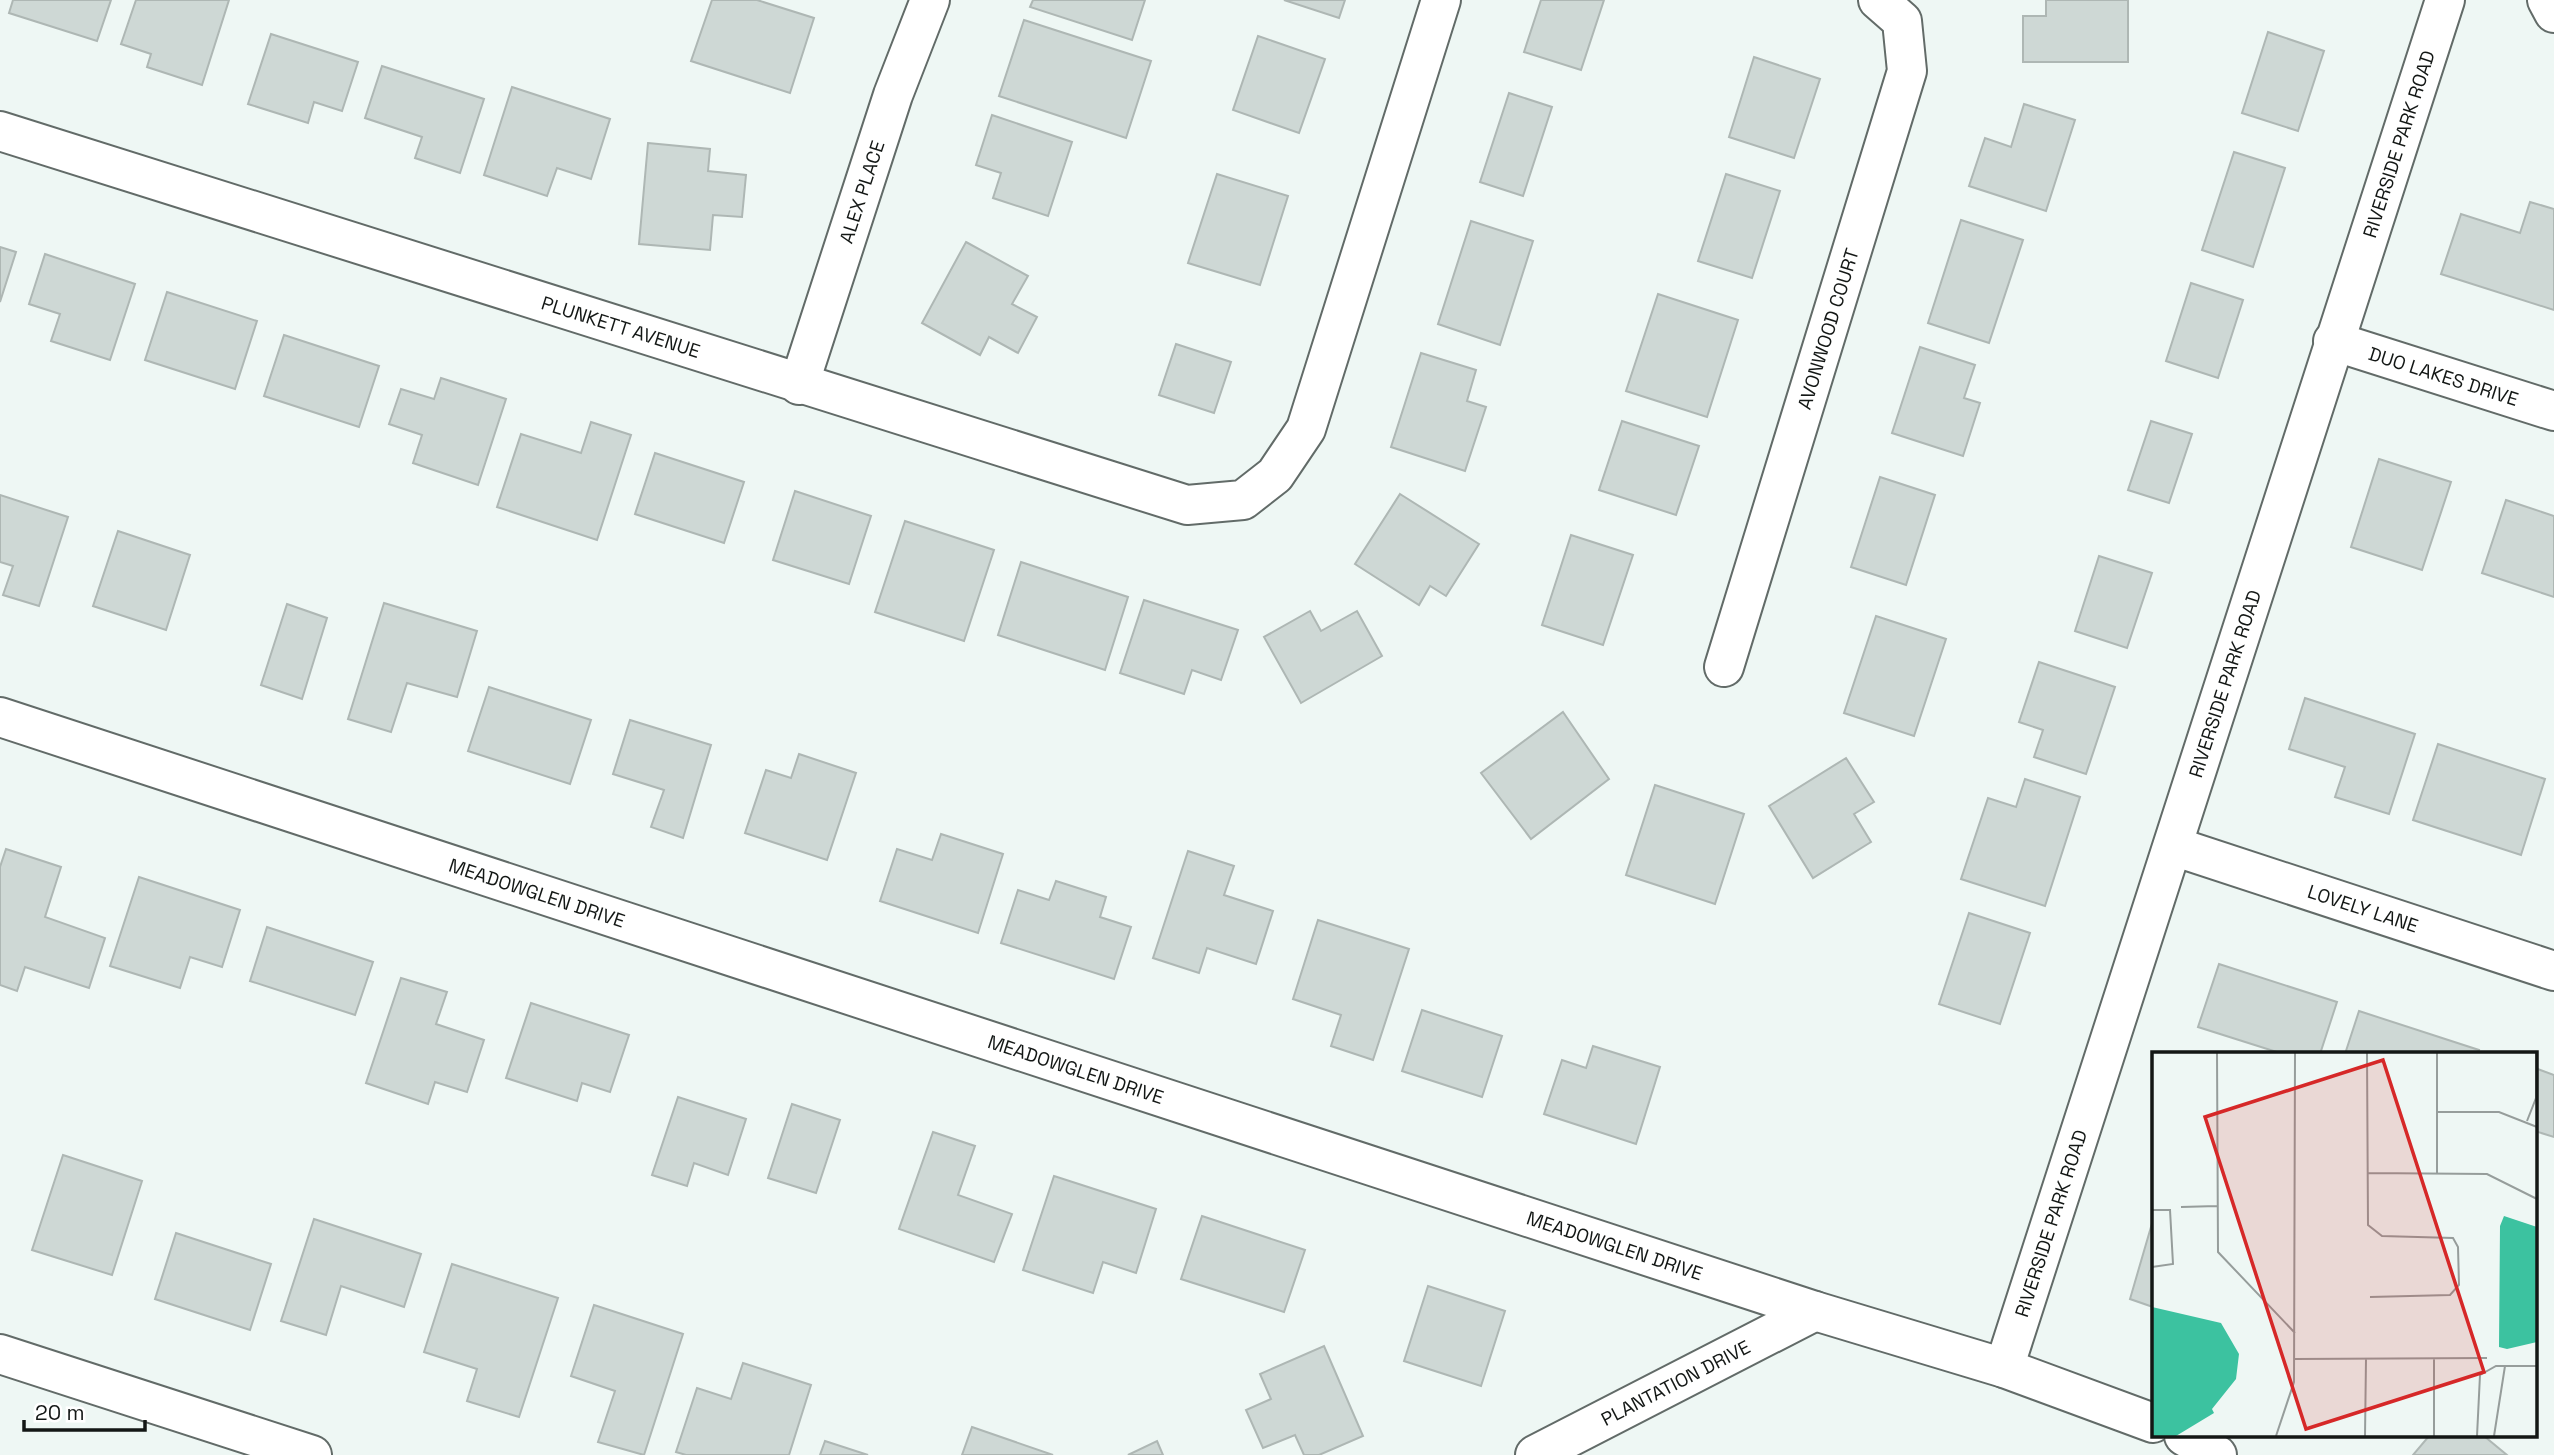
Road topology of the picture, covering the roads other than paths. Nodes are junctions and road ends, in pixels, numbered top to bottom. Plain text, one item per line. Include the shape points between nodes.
1 (930, 0) edge
2 (1441, 0) edge
3 (1878, 0) edge
4 (2445, 0) edge
5 (2547, 0) edge
6 (2554, 13) edge
7 (0, 131) edge
8 (2333, 341) junction
9 (799, 385) junction
10 (2554, 411) edge
11 (1724, 667) dead end
12 (0, 717) edge
13 (2173, 846) junction
14 (2554, 971) edge
15 (1815, 1311) junction
16 (0, 1354) edge
17 (2004, 1368) junction
18 (2152, 1423) edge
19 (2187, 1438) edge
20 (312, 1455) edge
21 (1535, 1455) edge
22 (2217, 1455) edge

1 - 9 street, ALEX PLACE via 893,95
2 - 9 street, PLUNKETT AVENUE via 1306,429 1275,475 1244,500 1187,505
3 - 11 street, AVONWOOD COURT via 1902,21 1907,71
4 - 8 street, RIVERSIDE PARK ROAD
5 - 6 street
7 - 9 street, PLUNKETT AVENUE
8 - 10 street, DUO LAKES DRIVE
8 - 13 street, RIVERSIDE PARK ROAD
12 - 15 street, MEADOWGLEN DRIVE
13 - 14 street, LOVELY LANE
13 - 17 street, RIVERSIDE PARK ROAD
15 - 17 street, MEADOWGLEN DRIVE
15 - 21 street, PLANTATION DRIVE
16 - 20 street
17 - 18 street, MEADOWGLEN DRIVE
19 - 22 street

